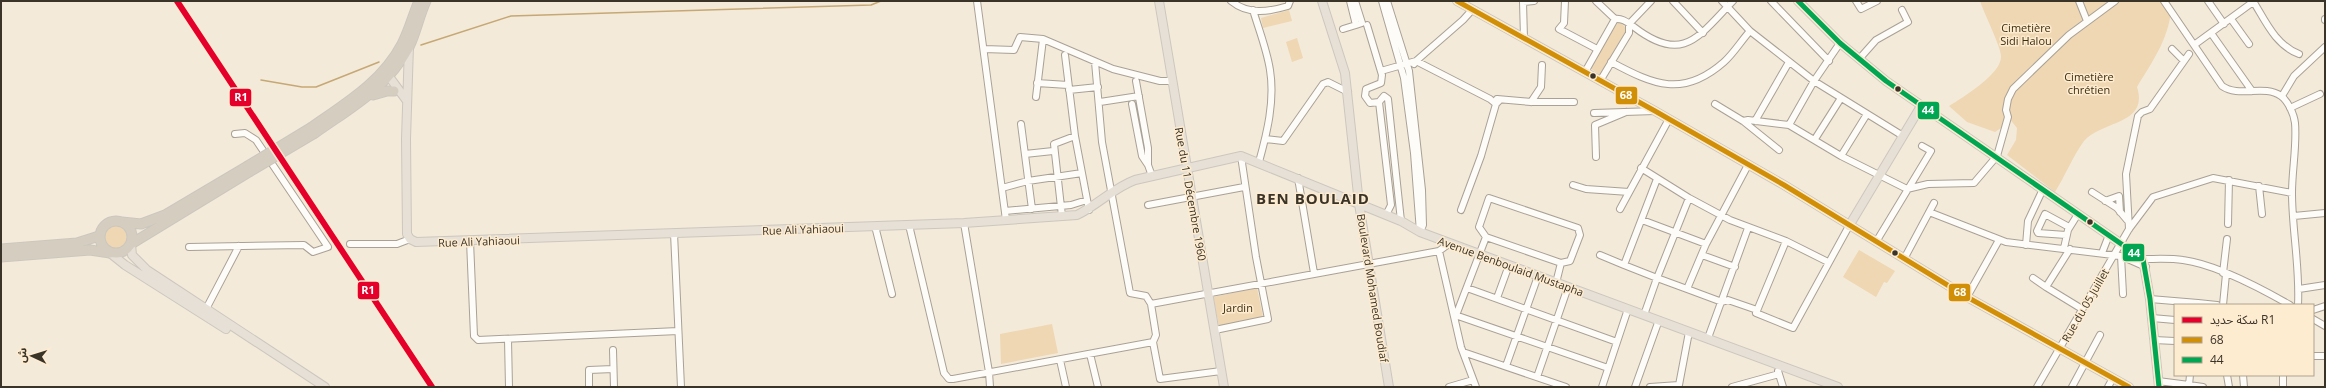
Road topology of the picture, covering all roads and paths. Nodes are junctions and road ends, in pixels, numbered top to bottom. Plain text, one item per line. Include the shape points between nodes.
1 (419, 1) edge
2 (426, 1) edge
3 (977, 1) edge
4 (1159, 1) edge
5 (1231, 1) edge
6 (1290, 1) edge
7 (1322, 1) edge
8 (1350, 1) edge
9 (1355, 1) edge
10 (1382, 1) edge
11 (1387, 1) edge
12 (1457, 1) edge
13 (1534, 1) edge
14 (1565, 1) edge
15 (1596, 1) edge
16 (1651, 1) edge
17 (1673, 1) edge
18 (1722, 1) edge
19 (1733, 1) edge
20 (1771, 1) edge
21 (1799, 1) edge
22 (1856, 1) edge
23 (1877, 1) edge
24 (2079, 1) edge
25 (2115, 1) edge
26 (2164, 1) edge
27 (2208, 1) edge
28 (2253, 2) edge
29 (1727, 7) junction
30 (1253, 10) junction
31 (1472, 10) junction
32 (1902, 10) dead end
33 (2231, 18) junction
34 (1615, 19) junction
35 (2087, 21) junction
36 (1629, 24) junction
37 (2224, 24) junction
38 (1356, 25) junction
39 (1367, 25) dead end
40 (1343, 29) dead end
41 (1750, 31) junction
42 (1703, 33) junction
43 (2211, 33) junction
44 (1524, 38) junction
45 (1043, 39) junction
46 (1840, 43) junction
47 (2249, 44) dead end
48 (2194, 45) junction
49 (409, 46) junction
50 (2325, 47) edge
51 (984, 49) junction
52 (1597, 49) junction
53 (2172, 49) dead end
54 (2189, 54) dead end
55 (2299, 54) dead end
56 (1065, 55) dead end
57 (1860, 58) junction
58 (1416, 61) junction
59 (1829, 61) junction
60 (2184, 61) junction
61 (1095, 62) junction
62 (1611, 62) junction
63 (1789, 62) junction
64 (1404, 65) junction
65 (1542, 65) dead end
66 (1381, 71) junction
67 (1409, 71) junction
68 (1585, 72) junction
69 (385, 76) junction
70 (1136, 81) dead end
71 (1600, 81) junction
72 (1814, 81) junction
73 (1037, 82) junction
74 (1172, 82) junction
75 (1098, 86) junction
76 (1069, 87) junction
77 (394, 91) junction
78 (2252, 91) junction
79 (1348, 92) junction
80 (2320, 94) dead end
81 (1139, 96) junction
82 (2282, 96) junction
83 (1036, 97) dead end
84 (366, 98) junction
85 (1841, 98) junction
86 (407, 101) junction
87 (1100, 102) junction
88 (1380, 102) junction
89 (1498, 102) junction
90 (1531, 102) junction
91 (1574, 102) dead end
92 (1132, 104) dead end
93 (1715, 104) dead end
94 (1921, 106) junction
95 (2290, 108) junction
96 (1655, 111) junction
97 (1626, 112) junction
98 (1594, 113) dead end
99 (1867, 114) junction
100 (1669, 119) junction
101 (1743, 121) junction
102 (1755, 121) junction
103 (1021, 124) dead end
104 (1789, 125) junction
105 (314, 130) junction
106 (236, 134) dead end
107 (1075, 136) junction
108 (1903, 136) junction
109 (1265, 139) junction
110 (1816, 139) junction
111 (1922, 146) dead end
112 (1779, 150) dead end
113 (1053, 151) junction
114 (1025, 154) junction
115 (1241, 156) junction
116 (1841, 156) junction
117 (1997, 156) junction
118 (1596, 157) dead end
119 (1259, 162) junction
120 (1148, 165) junction
121 (1748, 165) junction
122 (1186, 168) junction
123 (1641, 168) junction
124 (247, 170) junction
125 (1082, 173) junction
126 (1880, 175) junction
127 (1152, 176) junction
128 (1057, 177) junction
129 (1298, 178) junction
130 (1657, 179) junction
131 (2230, 180) junction
132 (1028, 181) junction
133 (1573, 185) dead end
134 (2259, 186) junction
135 (1244, 187) junction
136 (1002, 188) junction
137 (1907, 189) junction
138 (2043, 189) junction
139 (1629, 192) junction
140 (2092, 192) dead end
141 (1111, 193) junction
142 (2292, 193) junction
143 (1191, 197) junction
144 (1689, 198) junction
145 (1087, 200) junction
146 (2105, 201) junction
147 (1934, 203) dead end
148 (1359, 204) junction
149 (1148, 205) dead end
150 (1061, 206) junction
151 (1032, 208) junction
152 (1620, 209) dead end
153 (1089, 210) junction
154 (1461, 210) dead end
155 (1005, 211) junction
156 (1929, 212) junction
157 (2120, 212) junction
158 (2325, 213) edge
159 (2078, 214) junction
160 (2262, 214) dead end
161 (1386, 215) junction
162 (1062, 216) junction
163 (1721, 216) junction
164 (2294, 216) junction
165 (1006, 220) junction
166 (1642, 220) junction
167 (2127, 220) junction
168 (1401, 221) junction
169 (122, 222) junction
170 (964, 223) junction
171 (2228, 224) dead end
172 (909, 225) junction
173 (875, 226) junction
174 (1849, 226) junction
175 (2069, 227) junction
176 (1748, 228) junction
177 (2129, 229) junction
178 (1420, 232) junction
179 (1676, 232) junction
180 (674, 233) junction
181 (2066, 235) junction
182 (2109, 235) junction
183 (99, 236) junction
184 (1486, 237) junction
185 (410, 239) junction
186 (2227, 239) dead end
187 (1999, 240) junction
188 (470, 241) junction
189 (1786, 241) junction
190 (1876, 242) junction
191 (1450, 243) junction
192 (2121, 243) junction
193 (131, 244) junction
194 (350, 244) dead end
195 (1706, 244) junction
196 (2026, 245) junction
197 (239, 246) junction
198 (189, 247) dead end
199 (2067, 248) junction
200 (1, 249) edge
201 (1439, 250) junction
202 (110, 253) junction
203 (2102, 253) junction
204 (1479, 254) junction
205 (1600, 255) dead end
206 (1702, 255) junction
207 (2117, 255) junction
208 (1, 257) edge
209 (1904, 259) junction
210 (1828, 262) junction
211 (1369, 263) junction
212 (1562, 263) junction
213 (2145, 263) junction
214 (1509, 265) junction
215 (1624, 265) junction
216 (1735, 267) junction
217 (1314, 272) junction
218 (2224, 274) junction
219 (1538, 276) junction
220 (1657, 278) junction
221 (2033, 278) dead end
222 (1261, 283) junction
223 (1556, 283) junction
224 (2325, 285) edge
225 (1568, 287) junction
226 (2046, 287) junction
227 (1466, 288) junction
228 (1687, 289) junction
229 (2299, 289) junction
230 (1208, 293) junction
231 (892, 294) dead end
232 (2123, 294) dead end
233 (1967, 297) junction
234 (1497, 298) junction
235 (2150, 299) junction
236 (1722, 302) junction
237 (1151, 304) junction
238 (2198, 304) edge
239 (2223, 304) edge
240 (2288, 304) edge
241 (2298, 304) edge
242 (2325, 306) edge
243 (1526, 309) junction
244 (1628, 309) junction
245 (2082, 309) junction
246 (1757, 310) junction
247 (2314, 310) edge
248 (204, 312) junction
249 (1644, 315) junction
250 (1456, 318) junction
251 (2152, 318) junction
252 (1556, 320) junction
253 (1659, 320) junction
254 (2174, 320) edge
255 (2314, 320) edge
256 (2325, 326) edge
257 (1215, 330) junction
258 (678, 331) junction
259 (1689, 332) junction
260 (1516, 335) junction
261 (2100, 335) dead end
262 (1708, 338) junction
263 (508, 340) junction
264 (2154, 340) junction
265 (2174, 341) edge
266 (1153, 342) junction
267 (1617, 342) junction
268 (1547, 347) junction
269 (2060, 347) junction
270 (614, 350) dead end
271 (1463, 352) junction
272 (1090, 354) junction
273 (2314, 356) edge
274 (2325, 356) edge
275 (1060, 360) junction
276 (2085, 362) junction
277 (1776, 363) junction
278 (1506, 366) junction
279 (1608, 368) junction
280 (614, 369) junction
281 (1221, 371) junction
282 (989, 372) junction
283 (1779, 374) junction
284 (2190, 376) edge
285 (2227, 376) edge
286 (2243, 376) edge
287 (2283, 376) edge
288 (1536, 377) junction
289 (2113, 378) junction
290 (1473, 380) junction
291 (2158, 384) edge
292 (2189, 385) junction
293 (1833, 386) edge
294 (316, 387) edge
295 (325, 387) edge
296 (509, 387) edge
297 (589, 387) edge
298 (614, 387) edge
299 (682, 387) edge
300 (990, 387) edge
301 (1066, 387) edge
302 (1098, 387) edge
303 (1224, 387) edge
304 (1389, 387) edge
305 (1448, 387) edge
306 (1476, 387) edge
307 (1566, 387) edge
308 (1602, 387) edge
309 (1635, 387) edge
310 (1650, 387) edge
311 (1732, 387) edge
312 (1783, 387) edge
313 (2037, 387) edge
314 (2072, 387) edge
315 (2108, 387) edge
316 (2129, 387) edge
317 (2202, 387) edge
318 (2229, 387) edge
319 (2244, 387) edge
320 (2283, 387) edge

1 - 69 highway via 402,44
2 - 49 highway
3 - 51 street
4 - 74 main road, Rue du 11 Décembre 1960
5 - 30 street
6 - 30 street via 1288,6 1268,12
7 - 79 main road, Boulevard Mohamed Boudiaf via 1345,72
8 - 38 street
9 - 38 street via 1362,23
10 - 64 street
11 - 64 street
12 - 31 main road
13 - 44 street via 1523,2
14 - 52 street via 1564,23 1559,28
15 - 34 street
16 - 36 street
17 - 42 street
18 - 29 street
19 - 29 street
20 - 59 street
21 - 46 main road
22 - 23 street via 1861,9
24 - 35 street
25 - 35 street
26 - 48 street
27 - 37 street
28 - 33 street
28 - 55 street via 2268,27 2286,48
29 - 41 street
29 - 42 street
30 - 109 street via 1270,72 1270,115
31 - 44 main road
31 - 58 street
32 - 57 street via 1908,22 1876,40
33 - 37 street
33 - 47 street
34 - 36 street via 1622,19
34 - 52 street
35 - 117 street via 2013,89 2008,100 2008,118
36 - 42 street via 1643,35 1668,45 1681,45
36 - 62 street via 1629,33
37 - 43 street
38 - 40 street
39 - 66 street
41 - 62 street via 1725,61 1707,75 1686,83 1656,83 1642,79
41 - 63 street
43 - 48 street
43 - 78 street
44 - 68 main road
45 - 51 street via 1020,37 1014,50
45 - 61 street
45 - 73 street
46 - 57 main road
46 - 59 street
48 - 78 street via 2226,90
49 - 69 highway
49 - 86 main road
50 - 82 street via 2294,76
51 - 136 street
52 - 68 street
53 - 60 street
54 - 60 street
56 - 76 street
57 - 94 main road
58 - 64 street
58 - 67 street
58 - 89 street
59 - 72 street
60 - 167 street via 2150,108 2138,116 2126,174
61 - 74 street via 1146,78
61 - 75 street
62 - 71 street
63 - 72 street
63 - 102 street
64 - 66 street
64 - 67 street
64 - 178 street
65 - 90 street via 1541,88
66 - 88 street via 1381,84 1366,88 1365,96 1370,103
67 - 178 street via 1422,190 1423,220
68 - 71 main road
69 - 77 main road
69 - 84 highway
69 - 86 main road
69 - 105 highway
70 - 81 street
71 - 96 main road
72 - 85 street
72 - 104 street
73 - 76 street
73 - 83 street
74 - 122 main road, Rue du 11 Décembre 1960
75 - 76 street
75 - 87 street
76 - 107 street
77 - 84 highway
77 - 86 main road
78 - 82 street
79 - 109 street via 1328,82 1323,84 1283,141
79 - 148 main road, Boulevard Mohamed Boudiaf
80 - 95 street
81 - 87 street
81 - 120 street via 1148,148
82 - 95 street
84 - 105 highway
85 - 99 street
85 - 110 street
86 - 185 main road via 407,234
87 - 141 street via 1102,142
88 - 161 street via 1391,205
88 - 168 street via 1384,96 1388,99
89 - 90 street
89 - 154 street
90 - 91 street
92 - 120 street via 1142,156
93 - 101 street
94 - 108 main road
94 - 117 main road
95 - 142 street via 2295,122
96 - 97 street
96 - 100 main road
97 - 98 street
97 - 118 street via 1595,125
99 - 108 street
99 - 116 street
100 - 121 main road
100 - 123 street
101 - 102 street
101 - 112 street
102 - 104 street
103 - 114 street
104 - 110 street
105 - 124 highway, bridge
106 - 197 street via 245,133 256,140 328,247 313,252 304,245
107 - 113 street via 1054,144
107 - 125 street
108 - 126 main road
109 - 119 street
110 - 116 street
111 - 137 street via 1931,151
113 - 114 street
113 - 128 street
114 - 132 street
115 - 119 main road, Avenue Benboulaid Mustapha
115 - 122 main road
115 - 135 street
116 - 126 street
117 - 137 street via 1974,183 1928,184
117 - 138 main road
119 - 129 main road, Avenue Benboulaid Mustapha
120 - 127 street
121 - 163 street
121 - 174 main road
122 - 127 main road, Rue Ali Yahiaoui
122 - 143 main road, Rue du 11 Décembre 1960
123 - 130 street
123 - 139 street
124 - 169 highway via 149,222
124 - 193 highway
125 - 128 street
125 - 145 street
126 - 137 street
126 - 174 main road
127 - 141 main road, Rue Ali Yahiaoui via 1124,184
128 - 132 street
128 - 150 street
129 - 148 main road, Avenue Benboulaid Mustapha
129 - 217 street
130 - 144 street
130 - 166 street
131 - 134 street, Rue du 05 Juillet
131 - 171 street
131 - 177 street, Rue du 05 Juillet via 2213,178 2157,194 2147,202
132 - 136 street
132 - 151 street
133 - 139 street via 1586,189
134 - 142 street, Rue du 05 Juillet
134 - 160 street
135 - 143 street
135 - 222 street
136 - 155 street
137 - 190 street
138 - 159 main road
138 - 196 street via 2028,221
139 - 152 street
140 - 146 street
141 - 153 main road, Rue Ali Yahiaoui
141 - 237 street via 1130,293 1146,296
142 - 164 street
143 - 149 street
143 - 230 main road, Rue du 11 Décembre 1960
144 - 163 street
144 - 179 street
145 - 150 street
145 - 153 street
146 - 157 street
146 - 157 street via 2119,196
147 - 156 street
148 - 161 main road, Avenue Benboulaid Mustapha
148 - 211 main road, Boulevard Mohamed Boudiaf
150 - 151 street
150 - 162 street
151 - 155 street
153 - 162 main road, Rue Ali Yahiaoui via 1077,215
155 - 165 street
156 - 187 street
156 - 209 street
157 - 167 street
158 - 164 street
159 - 175 street
159 - 182 main road
161 - 168 main road, Avenue Benboulaid Mustapha
162 - 165 main road, Rue Ali Yahiaoui
163 - 176 street
163 - 195 street
164 - 229 street
165 - 170 main road, Rue Ali Yahiaoui
166 - 179 street
166 - 215 street
167 - 177 street
168 - 178 main road, Avenue Benboulaid Mustapha
169 - 183 highway via 110,222 102,228
169 - 193 highway via 130,229
170 - 172 main road, Rue Ali Yahiaoui
170 - 282 street
172 - 173 main road, Rue Ali Yahiaoui
172 - 282 street via 944,373 949,379 953,379
173 - 180 main road, Rue Ali Yahiaoui
173 - 231 street
174 - 190 main road
174 - 210 street
175 - 181 street
175 - 181 street via 2045,214 2037,231
176 - 189 street
176 - 216 street
177 - 192 street, Rue du 05 Juillet
178 - 191 main road, Avenue Benboulaid Mustapha
179 - 195 street
179 - 220 street
180 - 188 main road, Rue Ali Yahiaoui
180 - 258 street
181 - 199 street
182 - 192 main road
182 - 203 street
183 - 200 highway via 77,243
183 - 202 highway via 103,248
184 - 204 street
184 - 212 street
184 - 212 street via 1479,228 1490,198 1578,228 1580,235 1570,261
185 - 188 main road, Rue Ali Yahiaoui via 421,243
185 - 194 street via 397,244
186 - 218 street
187 - 196 street
187 - 233 street
188 - 263 street via 474,336 478,340
189 - 210 street
189 - 246 street
190 - 209 main road
191 - 201 street
191 - 204 main road, Avenue Benboulaid Mustapha
192 - 207 street, Rue du 05 Juillet
192 - 213 main road
193 - 202 highway via 121,253
193 - 248 main road via 132,255 137,262
195 - 206 street
196 - 199 street
197 - 198 street
197 - 248 street
199 - 203 street
199 - 226 street
201 - 211 street
201 - 250 street
202 - 208 highway via 90,250
202 - 248 main road via 125,265
203 - 207 street
204 - 214 main road, Avenue Benboulaid Mustapha
204 - 227 street
205 - 215 street
206 - 216 street
206 - 228 street
207 - 213 street
207 - 232 street
207 - 245 street, Rue du 05 Juillet
209 - 233 main road
210 - 246 street via 1792,328 1756,313
211 - 217 street
211 - 304 main road, Boulevard Mohamed Boudiaf
212 - 223 street
213 - 218 street via 2182,260 2196,262
213 - 235 main road
214 - 219 main road, Avenue Benboulaid Mustapha
214 - 234 street
215 - 220 street
216 - 236 street
217 - 222 street
218 - 239 street
218 - 240 street
219 - 223 main road, Avenue Benboulaid Mustapha
219 - 243 street
220 - 228 street
220 - 249 street
221 - 226 street
222 - 230 street
222 - 257 street via 1268,319
223 - 225 main road, Avenue Benboulaid Mustapha
224 - 229 street
225 - 244 main road, Avenue Benboulaid Mustapha
225 - 252 street
226 - 245 street
227 - 234 street
227 - 250 street
228 - 236 street
229 - 241 street
230 - 237 street
230 - 257 main road, Rue du 11 Décembre 1960
233 - 269 main road
234 - 243 street
235 - 238 street
235 - 251 main road
236 - 246 street via 1728,300
236 - 262 street
237 - 266 street via 1156,335
242 - 247 street
243 - 252 street
243 - 260 street
244 - 249 main road, Avenue Benboulaid Mustapha
244 - 267 street
245 - 269 street, Rue du 05 Juillet
248 - 294 main road
248 - 295 main road
249 - 253 main road, Avenue Benboulaid Mustapha
250 - 260 street
250 - 271 street
251 - 254 street
251 - 264 main road
252 - 267 street
252 - 268 street
253 - 259 main road, Avenue Benboulaid Mustapha
253 - 309 street
255 - 256 street
257 - 281 main road, Rue du 11 Décembre 1960
258 - 263 street
258 - 299 street
259 - 262 main road, Avenue Benboulaid Mustapha
259 - 310 street via 1679,385
260 - 268 street
260 - 278 street
261 - 276 street
262 - 277 main road, Avenue Benboulaid Mustapha
263 - 296 street
264 - 265 street
264 - 291 main road
266 - 272 street
266 - 281 street via 1160,379
267 - 279 street
268 - 279 street
268 - 288 street
269 - 276 main road
269 - 313 street, Rue du 05 Juillet
270 - 280 street
271 - 278 street
271 - 290 street
272 - 275 street
272 - 302 street
273 - 274 street
275 - 282 street
275 - 301 street
276 - 289 main road
276 - 314 street
277 - 283 street
277 - 293 main road, Avenue Benboulaid Mustapha
278 - 288 street
279 - 308 street
280 - 297 street via 589,370
280 - 298 street
281 - 303 main road, Rue du 11 Décembre 1960
282 - 300 street
283 - 311 street
283 - 312 street
284 - 292 street
285 - 318 street
286 - 319 street
287 - 320 street
288 - 307 street
289 - 315 street
289 - 316 main road
290 - 305 street
290 - 306 street
291 - 292 street
292 - 317 street

